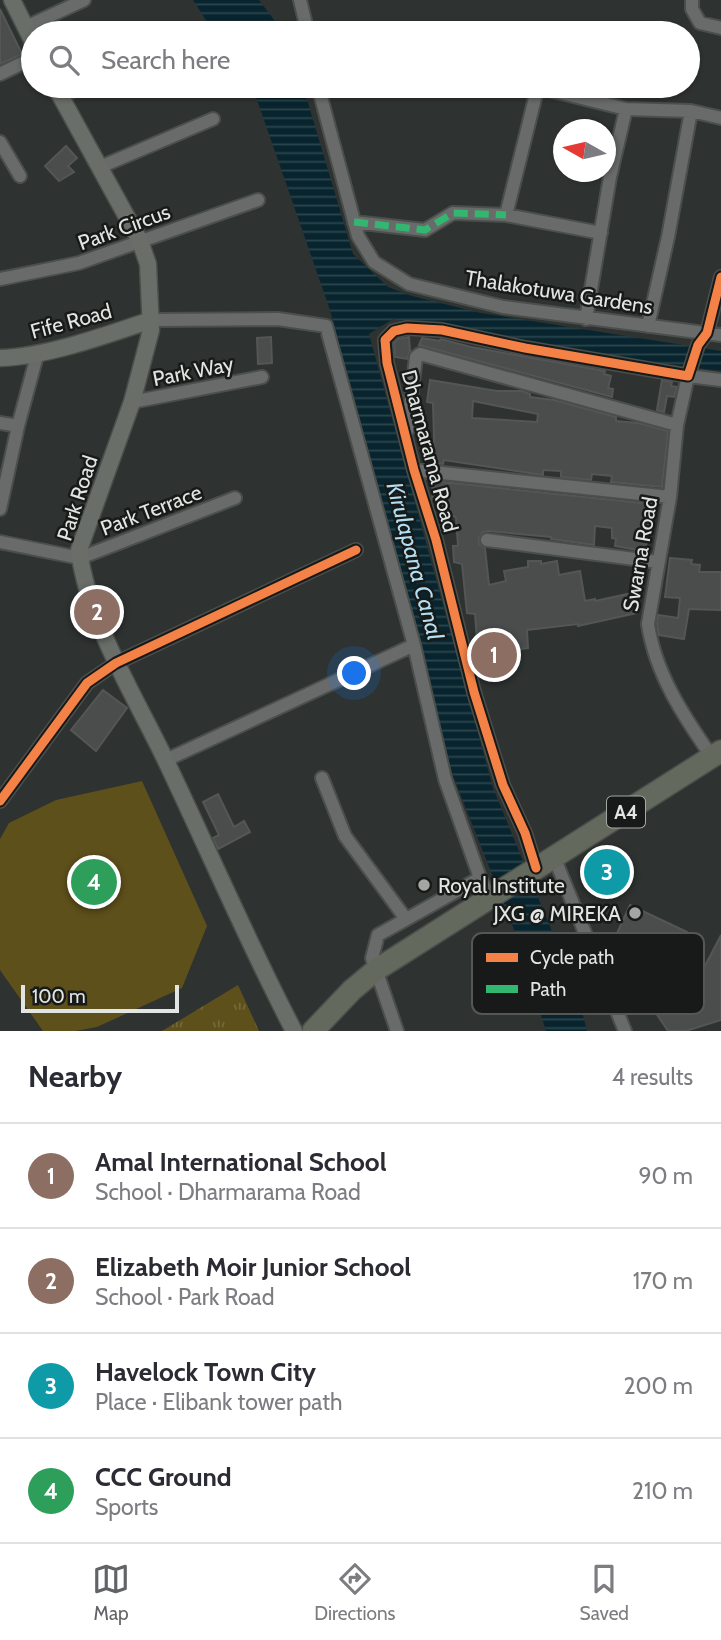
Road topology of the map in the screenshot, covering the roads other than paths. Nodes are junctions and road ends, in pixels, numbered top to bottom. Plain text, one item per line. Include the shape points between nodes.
1 (12, 0) edge
2 (84, 0) edge
3 (300, 0) edge
4 (692, 0) edge
5 (23, 21) edge
6 (52, 21) edge
7 (305, 21) edge
8 (699, 21) edge
9 (700, 23) edge
10 (721, 27) edge
11 (21, 64) edge
12 (0, 74) edge
13 (62, 98) edge
14 (321, 98) edge
15 (535, 98) edge
16 (581, 98) edge
17 (626, 109) junction
18 (691, 111) junction
19 (721, 118) edge
20 (213, 119) dead end
21 (0, 142) edge
22 (100, 167) junction
23 (20, 176) dead end
24 (258, 200) dead end
25 (506, 215) junction
26 (354, 222) junction
27 (601, 233) junction
28 (140, 241) junction
29 (721, 276) edge
30 (0, 279) edge
31 (586, 319) junction
32 (151, 320) junction
33 (648, 326) junction
34 (707, 333) junction
35 (721, 335) edge
36 (37, 352) junction
37 (0, 358) edge
38 (688, 376) junction
39 (262, 377) dead end
40 (721, 380) edge
41 (132, 402) junction
42 (0, 424) edge
43 (677, 425) junction
44 (18, 426) junction
45 (407, 439) junction
46 (414, 470) junction
47 (670, 497) junction
48 (235, 498) dead end
49 (0, 509) edge
50 (487, 540) dead end
51 (0, 542) edge
52 (356, 550) dead end
53 (80, 558) junction
54 (658, 562) junction
55 (414, 645) junction
56 (116, 663) junction
57 (717, 754) edge
58 (166, 760) junction
59 (322, 779) dead end
60 (0, 801) edge
61 (540, 866) junction
62 (487, 891) junction
63 (406, 919) junction
64 (575, 933) edge
65 (376, 970) junction
66 (616, 1014) edge
67 (294, 1031) edge
68 (313, 1031) edge
69 (397, 1031) edge
70 (625, 1031) edge

1 - 5 main road
2 - 6 street
3 - 7 street
4 - 8 street
9 - 10 street
11 - 12 street
13 - 22 main road, Park Road
14 - 26 street, Thalakotuwa Gardens
15 - 25 street
16 - 17 street
17 - 18 street
17 - 27 street
18 - 19 street
18 - 33 street
20 - 22 street
21 - 23 street
22 - 28 main road, Park Road
24 - 28 street, Park Circus
25 - 26 street via 453,213 425,230
25 - 27 street
26 - 31 street, Thalakotuwa Gardens via 374,262 409,284
27 - 31 street
28 - 30 street, Park Circus via 79,263
28 - 32 main road, Park Road via 148,264
29 - 34 street
31 - 33 street, Thalakotuwa Gardens
32 - 36 main road, Fife Road
32 - 41 main road, Park Road
32 - 55 street via 278,319 326,326
33 - 34 street, Thalakotuwa Gardens
34 - 35 street, Thalakotuwa Gardens
34 - 38 street, Swarna Road
36 - 37 main road, Fife Road
36 - 44 street
38 - 40 street
38 - 43 street, Swarna Road
38 - 45 street, Dharmarama Road via 442,330 407,328 394,331 385,340
39 - 41 street, Park Way
41 - 53 main road, Park Road
42 - 44 street
43 - 45 street via 420,354 416,357
43 - 47 street, Swarna Road
44 - 49 street
45 - 46 street, Dharmarama Road
46 - 47 street
46 - 61 street, Dharmarama Road via 498,772
47 - 54 street, Swarna Road
48 - 53 street, Park Terrace
50 - 54 street
51 - 53 street
52 - 56 street
53 - 56 main road, Park Road
54 - 57 street, Swarna Road via 648,624 651,644 665,681
55 - 58 street
55 - 62 street via 445,779
56 - 58 main road, Park Road
56 - 60 street via 87,684
57 - 61 highway, A4
58 - 67 main road, Park Road
59 - 63 street via 345,836
61 - 62 highway, A4
61 - 64 street, Dharmarama Road
62 - 63 street
62 - 65 highway, A4
63 - 65 street via 378,935 372,958
65 - 68 highway, A4
65 - 69 street
66 - 70 street, Dharmarama Road

